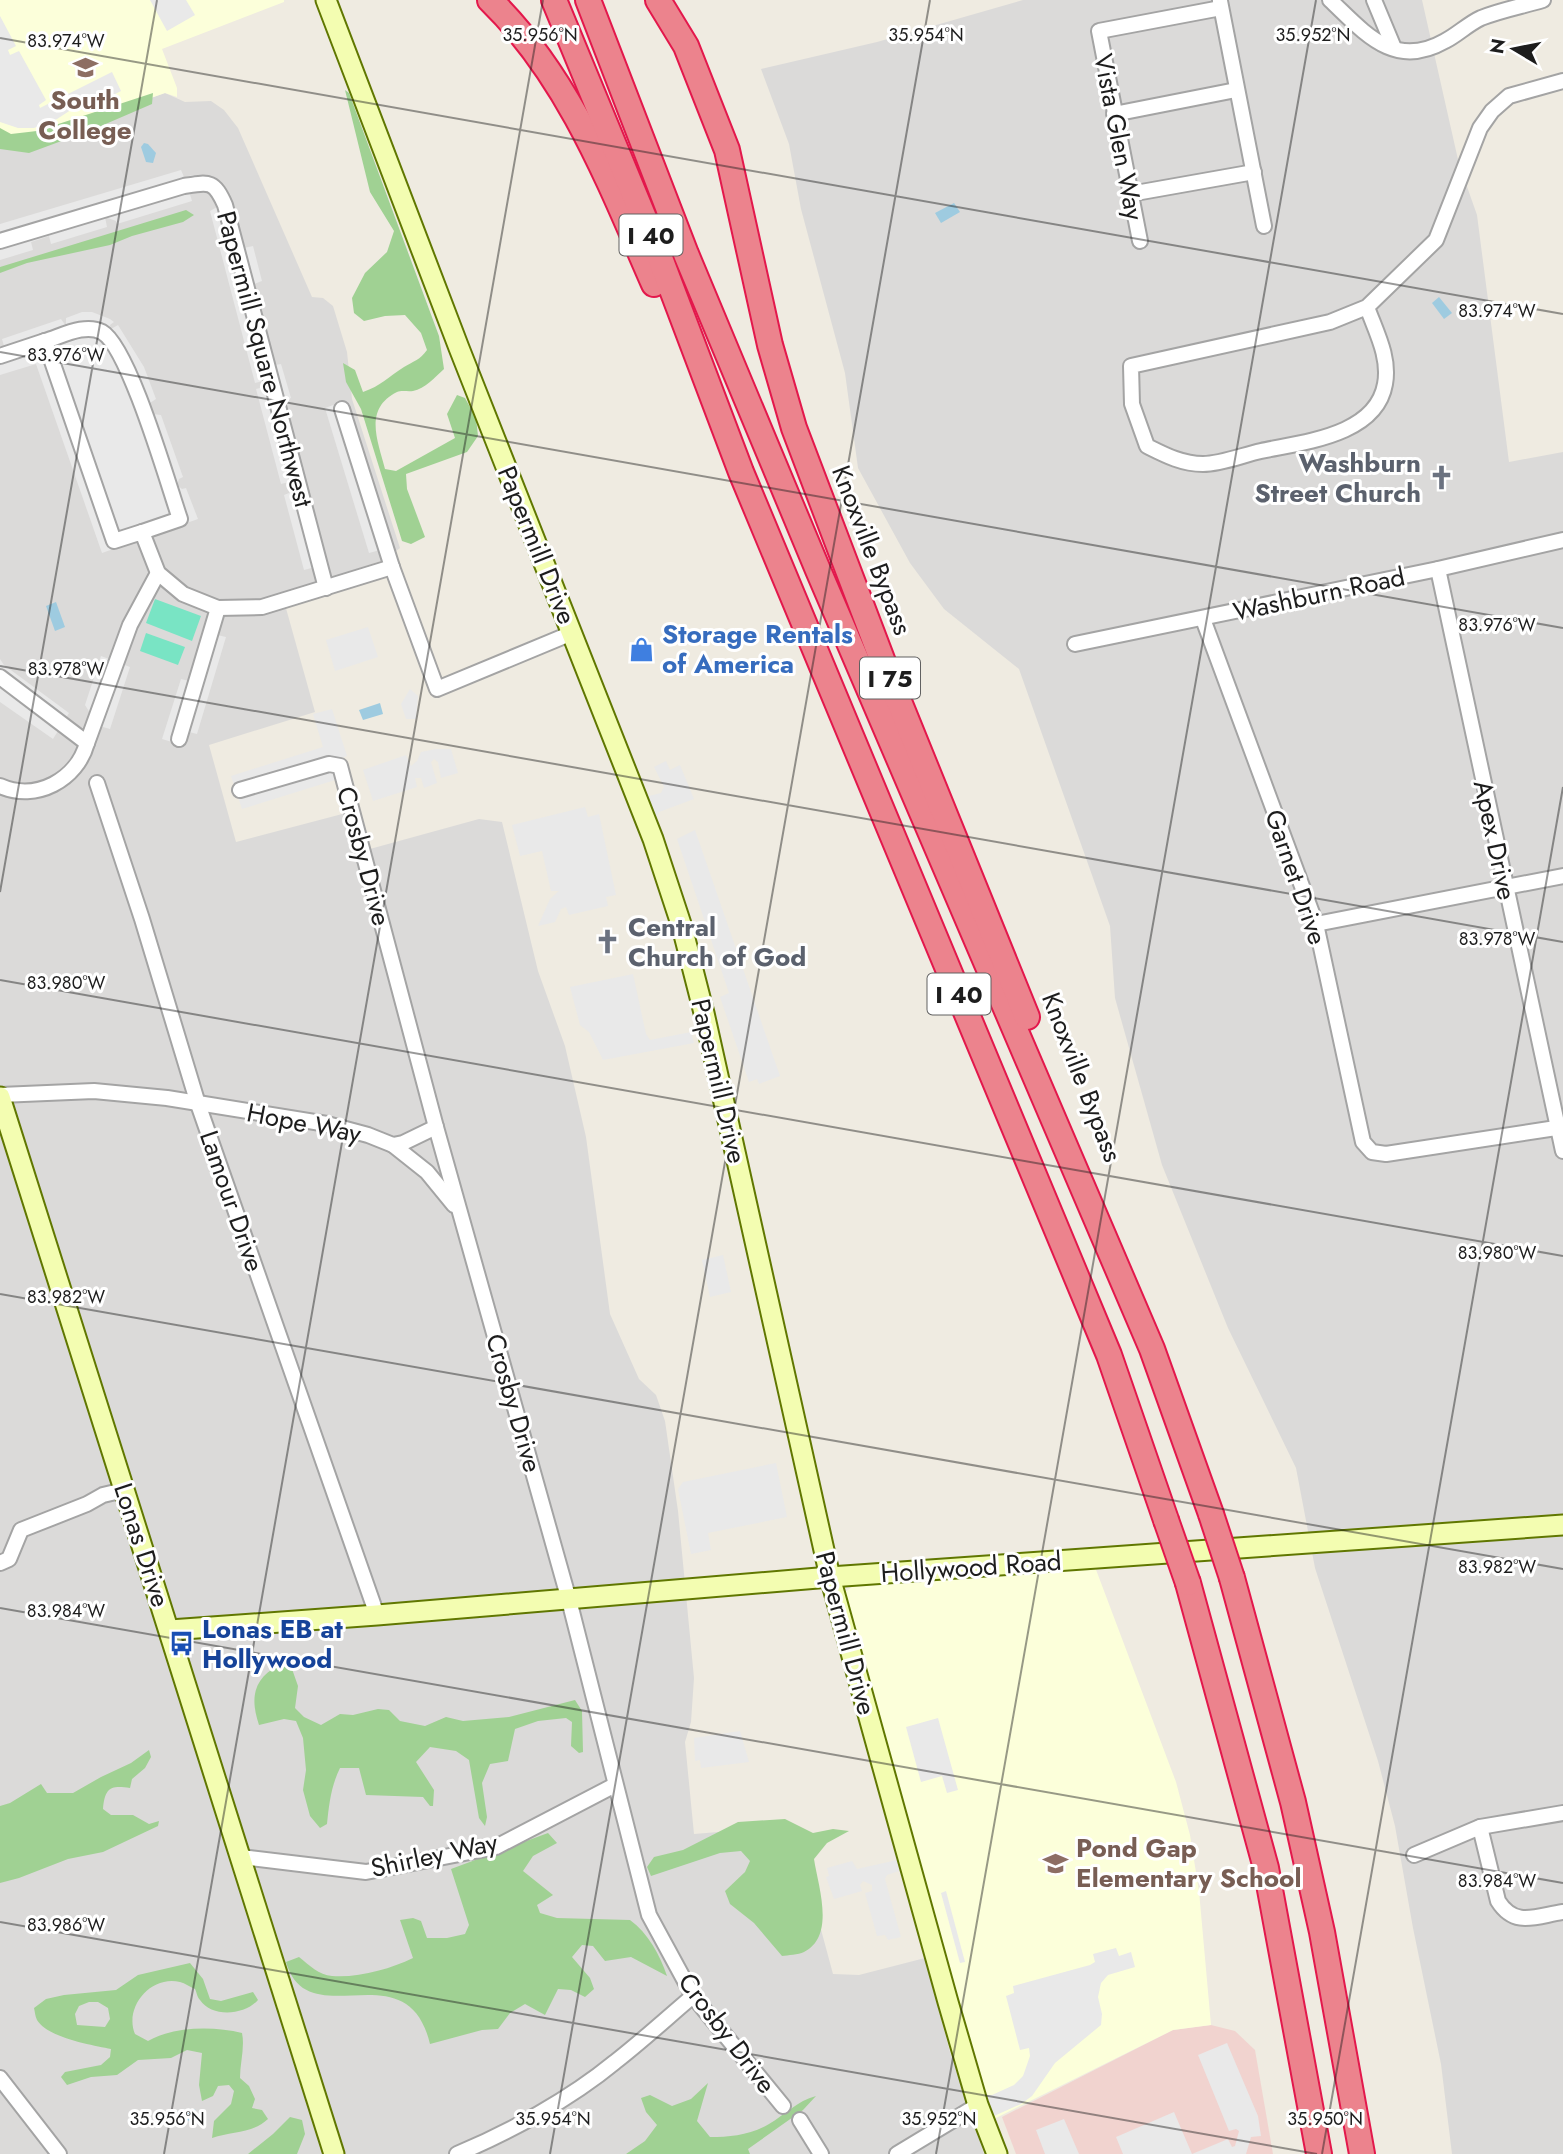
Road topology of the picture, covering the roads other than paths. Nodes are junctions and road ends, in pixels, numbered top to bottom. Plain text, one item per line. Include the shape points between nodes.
1 (326, 0) edge
2 (491, 0) edge
3 (554, 0) edge
4 (588, 0) edge
5 (658, 0) edge
6 (1330, 0) edge
7 (1374, 0) edge
8 (1543, 0) edge
9 (1220, 4) edge
10 (1394, 48) junction
11 (1563, 81) edge
12 (1236, 90) junction
13 (1114, 114) junction
14 (1254, 172) junction
15 (1130, 194) junction
16 (1264, 226) dead end
17 (0, 241) edge
18 (1140, 241) dead end
19 (1367, 307) junction
20 (45, 341) junction
21 (0, 356) edge
22 (342, 409) dead end
23 (741, 472) junction
24 (142, 532) junction
25 (1563, 540) edge
26 (392, 567) junction
27 (1438, 569) junction
28 (158, 573) junction
29 (326, 588) junction
30 (218, 608) junction
31 (1203, 619) junction
32 (572, 633) junction
33 (1075, 644) dead end
34 (0, 677) edge
35 (179, 739) dead end
36 (88, 743) junction
37 (97, 783) dead end
38 (0, 786) edge
39 (240, 790) dead end
40 (1563, 876) edge
41 (1505, 887) junction
42 (1316, 923) junction
43 (0, 1096) edge
44 (198, 1104) junction
45 (436, 1127) junction
46 (1556, 1128) junction
47 (393, 1145) junction
48 (1563, 1151) edge
49 (460, 1212) junction
50 (1152, 1349) junction
51 (124, 1490) junction
52 (1563, 1525) edge
53 (0, 1563) edge
54 (830, 1577) junction
55 (569, 1600) junction
56 (377, 1615) junction
57 (170, 1630) junction
58 (615, 1785) junction
59 (1563, 1813) edge
60 (1480, 1827) junction
61 (1414, 1855) dead end
62 (241, 1857) junction
63 (1563, 1912) edge
64 (693, 1996) junction
65 (0, 2078) edge
66 (978, 2105) junction
67 (783, 2106) dead end
68 (800, 2120) dead end
69 (59, 2154) edge
70 (334, 2154) edge
71 (457, 2154) edge
72 (821, 2154) edge
73 (897, 2154) edge
74 (996, 2154) edge
75 (1318, 2154) edge
76 (1362, 2154) edge

1 - 32 street, Papermill Drive
2 - 23 highway via 547,66 592,146
3 - 23 highway, I 40 via 654,242
4 - 50 highway, I 40 via 686,254 823,582
5 - 50 highway, Knoxville Bypass / I 75 via 686,46 727,150 770,345 794,428 883,662 1053,1080
6 - 10 street via 1374,41
7 - 10 street
8 - 10 street via 1480,19 1423,52
9 - 12 street
9 - 13 street, Vista Glen Way via 1098,31
11 - 19 street via 1510,96 1492,111 1480,128 1436,240
12 - 13 street
12 - 14 street
13 - 15 street, Vista Glen Way
14 - 15 street
14 - 16 street
15 - 18 street, Vista Glen Way
17 - 29 street, Papermill Square Northwest via 184,186 207,183 218,189
19 - 19 street via 1330,322 1131,366 1132,404 1147,446 1174,459 1204,464 1327,437 1357,423 1373,410 1385,386 1386,359
20 - 21 street
20 - 24 street via 114,541
20 - 24 street via 86,328 102,332 128,367 180,519
22 - 26 street
23 - 75 highway, I 40, bridge via 1104,1342 1188,1583 1266,1868
24 - 28 street
25 - 27 street, Washburn Road
26 - 29 street
26 - 32 street via 437,688
27 - 31 street, Washburn Road
27 - 41 street, Apex Drive
28 - 30 street via 183,594
28 - 36 street via 130,625
29 - 30 street via 261,607
30 - 35 street
31 - 33 street, Washburn Road
31 - 42 street, Garnet Drive
32 - 54 street, Papermill Drive via 653,839 682,927
34 - 36 street
36 - 38 street via 77,765 51,786 33,791
37 - 44 street, Lamour Drive
39 - 45 street, Crosby Drive via 329,764 340,766
40 - 41 street
41 - 42 street
41 - 46 street, Apex Drive
42 - 46 street, Garnet Drive via 1363,1142 1372,1152 1386,1154
43 - 44 street, Hope Way via 94,1091
43 - 51 street, Lonas Drive
44 - 47 street, Hope Way via 327,1124
44 - 56 street, Lamour Drive
45 - 47 street, Hope Way
45 - 49 street, Crosby Drive
46 - 48 street, Apex Drive
47 - 49 street via 427,1172
49 - 55 street, Crosby Drive
50 - 76 highway, I 40, bridge via 1232,1578 1293,1802
51 - 53 street via 20,1530 9,1559
51 - 57 street, Lonas Drive
52 - 54 street, Hollywood Road
54 - 55 street, Hollywood Road
54 - 66 street, Papermill Drive
55 - 56 street, Hollywood Road
55 - 58 street, Crosby Drive
56 - 57 street, Hollywood Road
57 - 62 street, Lonas Drive
58 - 62 street, Shirley Way via 496,1847 379,1870
58 - 64 street, Crosby Drive via 649,1915
59 - 60 street
60 - 61 street
60 - 63 street via 1504,1911 1517,1918
62 - 70 street, Lonas Drive
64 - 67 street, Crosby Drive
64 - 71 street via 614,2064 576,2090
65 - 69 street
66 - 73 street
66 - 74 street, Papermill Drive
68 - 72 street

